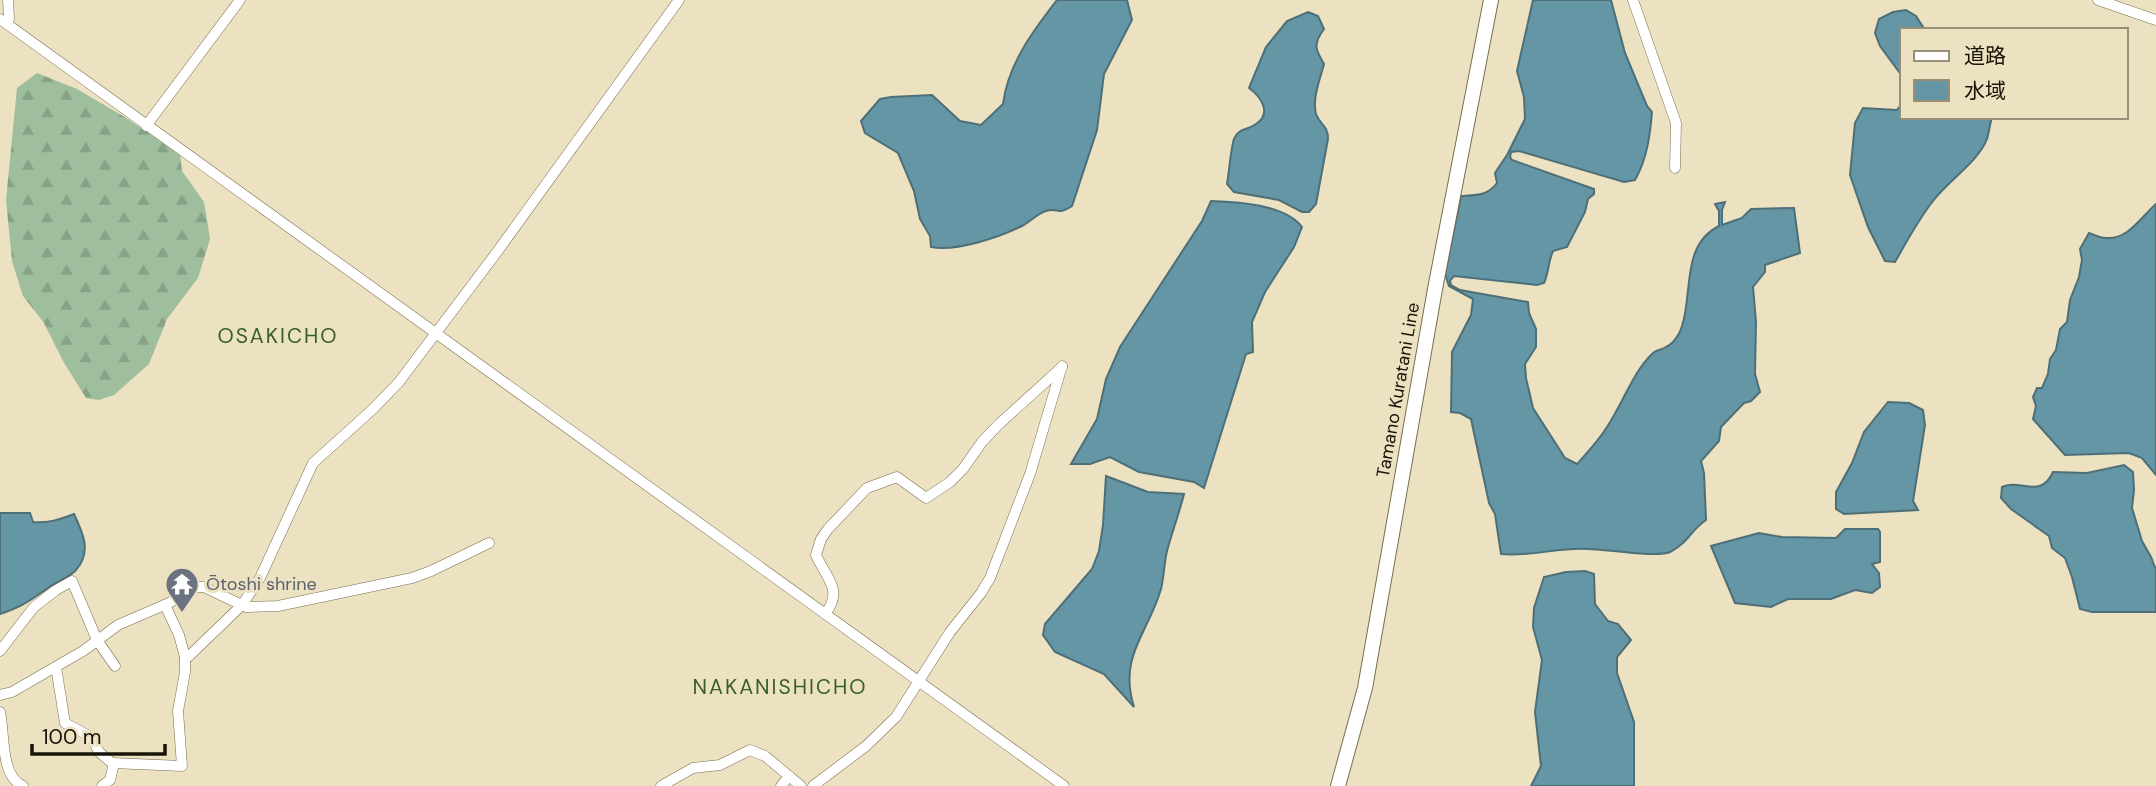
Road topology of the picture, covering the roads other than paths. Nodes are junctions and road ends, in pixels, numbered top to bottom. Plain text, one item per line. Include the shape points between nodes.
1 (8, 0) edge
2 (240, 0) edge
3 (679, 0) edge
4 (1491, 0) edge
5 (1633, 0) edge
6 (2098, 0) edge
7 (2156, 20) edge
8 (4, 22) edge
9 (146, 126) junction
10 (1675, 168) dead end
11 (436, 334) junction
12 (489, 543) dead end
13 (165, 605) junction
14 (242, 606) junction
15 (825, 614) junction
16 (97, 640) junction
17 (0, 651) edge
18 (185, 657) junction
19 (115, 666) dead end
20 (56, 667) junction
21 (919, 683) junction
22 (0, 695) edge
23 (0, 712) edge
24 (114, 763) junction
25 (789, 776) junction
26 (667, 785) edge
27 (23, 786) edge
28 (102, 786) edge
29 (780, 786) edge
30 (801, 786) edge
31 (813, 786) edge
32 (1064, 786) edge
33 (1338, 786) edge

1 - 8 street via 9,19
2 - 9 street
3 - 11 street
4 - 33 main road, Tamano Kuratani Line via 1365,688
5 - 10 street via 1676,123
6 - 7 street
8 - 9 street
9 - 11 street
11 - 14 street via 399,382 313,463 260,578
11 - 15 street
12 - 14 street via 412,578 278,606
13 - 14 street via 202,586
13 - 16 street via 118,625
13 - 18 street
14 - 18 street
15 - 21 street
15 - 21 street via 833,604 834,590 816,555 828,529 859,496 867,488 897,477 926,498 950,482 998,425 1062,366 1030,474 989,578
16 - 17 street via 72,581 34,607
16 - 19 street
16 - 20 street
18 - 24 street via 178,711 182,766
20 - 22 street
20 - 24 street via 65,723 91,737 104,758
21 - 31 street via 896,717
21 - 32 street
23 - 27 street via 8,767 16,783
24 - 28 street via 110,780
25 - 26 street via 750,750 720,765 693,768
25 - 29 street
25 - 30 street

